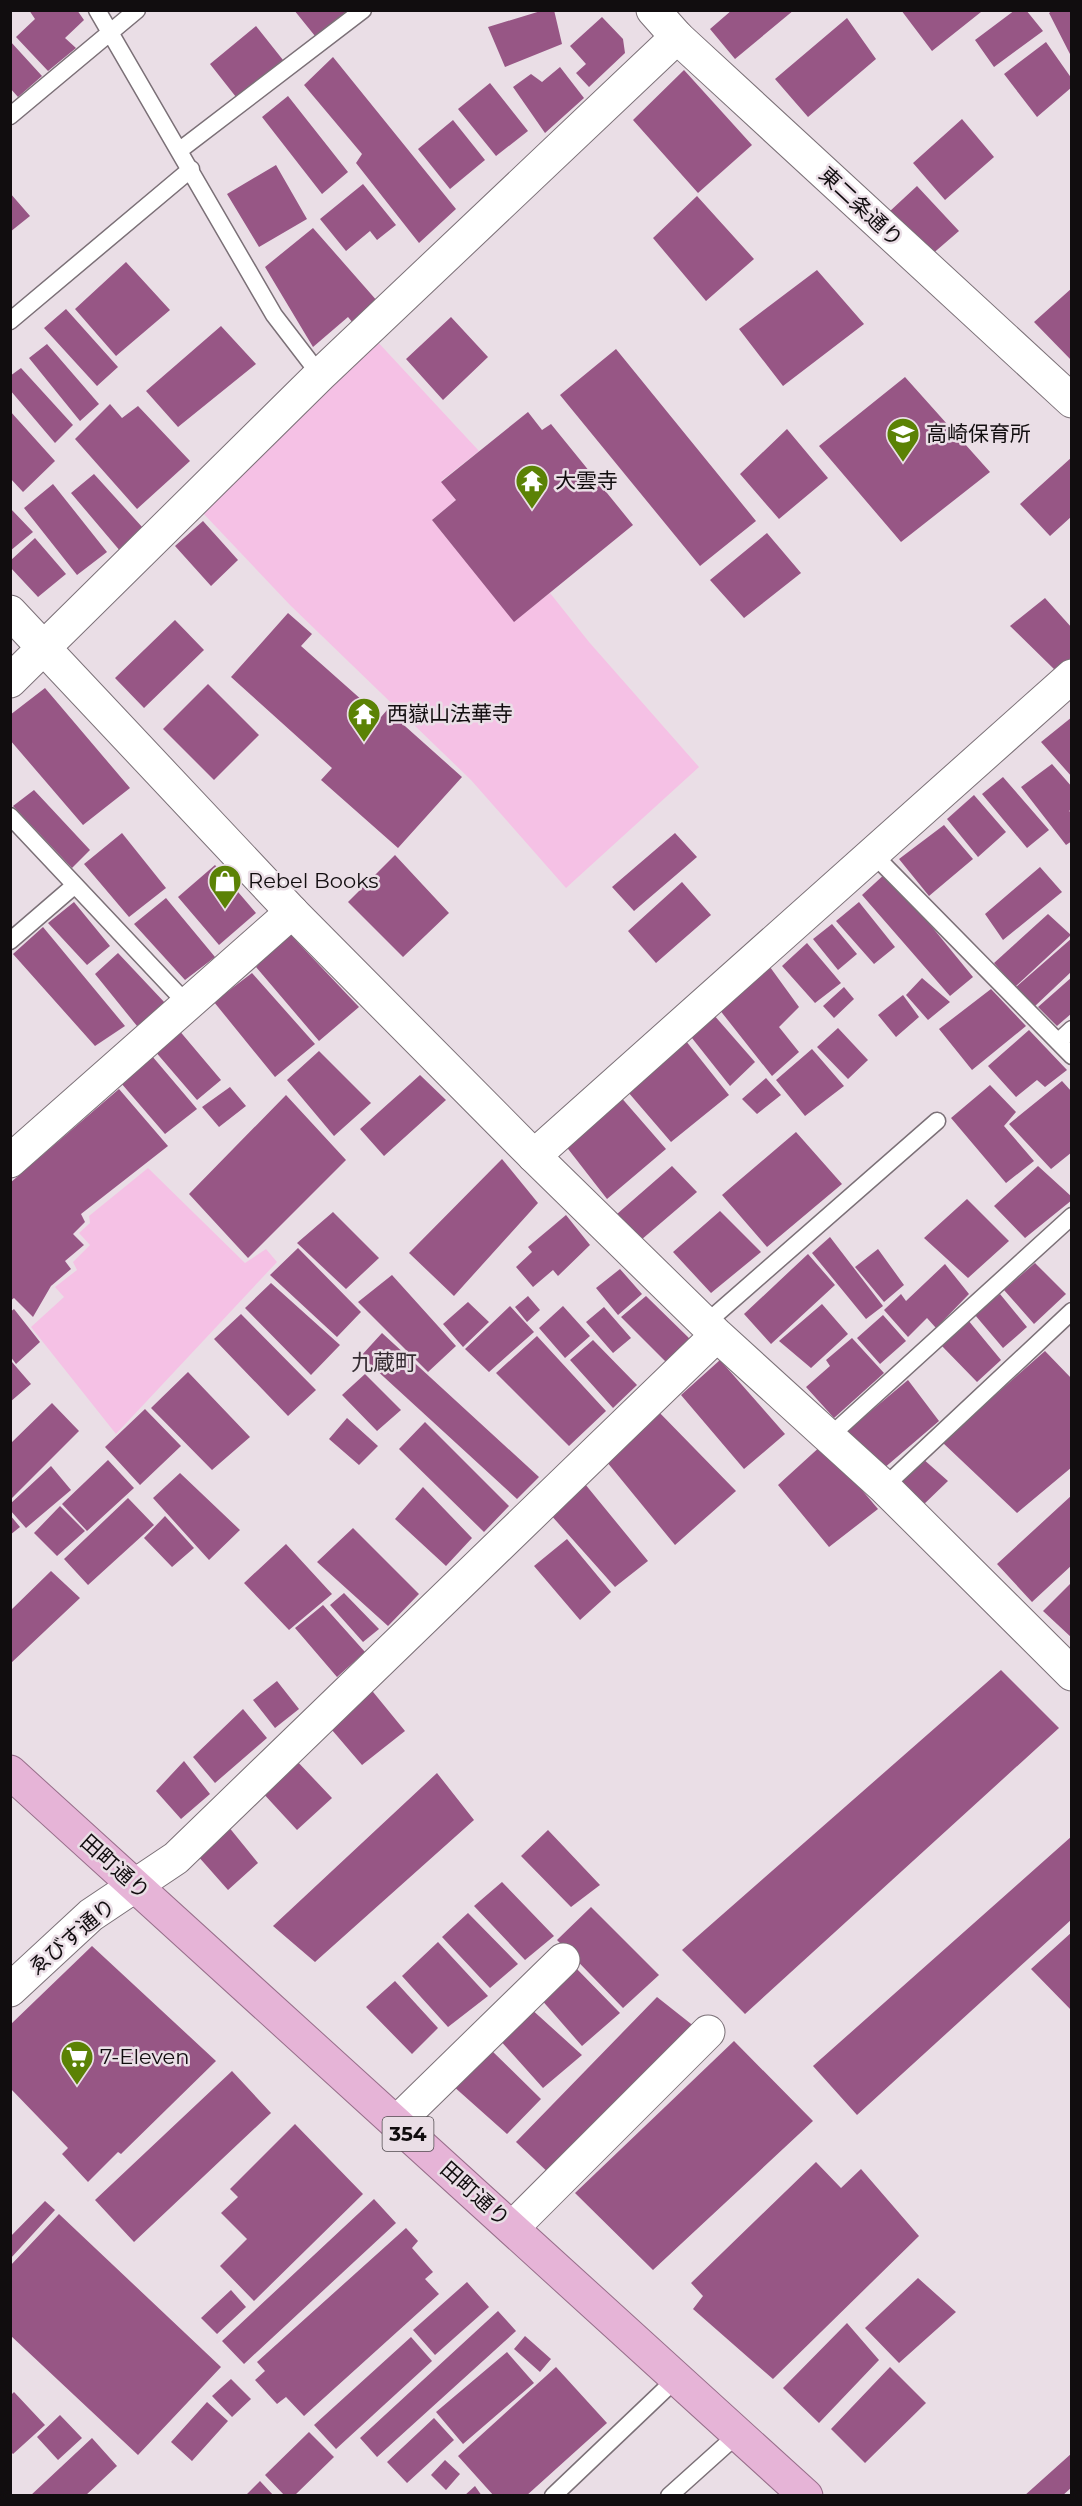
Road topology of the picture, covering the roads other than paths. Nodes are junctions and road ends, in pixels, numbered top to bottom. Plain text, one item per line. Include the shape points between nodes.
1 (97, 10) edge
2 (137, 10) edge
3 (363, 10) edge
4 (656, 11) edge
5 (111, 32) junction
6 (677, 37) junction
7 (10, 116) edge
8 (180, 150) junction
9 (190, 169) junction
10 (10, 321) edge
11 (320, 375) junction
12 (1071, 401) edge
13 (10, 612) edge
14 (44, 648) junction
15 (1071, 676) edge
16 (10, 681) edge
17 (10, 816) edge
18 (873, 854) junction
19 (75, 885) junction
20 (292, 912) junction
21 (10, 940) edge
22 (189, 1006) junction
23 (1071, 1029) edge
24 (1059, 1041) junction
25 (1071, 1056) edge
26 (937, 1121) dead end
27 (534, 1156) junction
28 (10, 1161) edge
29 (1071, 1216) edge
30 (1071, 1311) edge
31 (711, 1330) junction
32 (830, 1436) junction
33 (884, 1487) junction
34 (1071, 1674) edge
35 (10, 1772) edge
36 (136, 1886) junction
37 (563, 1960) dead end
38 (10, 1990) edge
39 (708, 2032) dead end
40 (396, 2123) junction
41 (512, 2228) junction
42 (677, 2378) junction
43 (738, 2434) junction
44 (553, 2496) edge
45 (669, 2496) edge
46 (806, 2496) edge

1 - 5 lane
2 - 5 lane
3 - 8 lane
4 - 6 street, 東二条通り
5 - 7 lane
5 - 8 lane
6 - 11 street
6 - 12 street, 東二条通り
8 - 9 lane
9 - 10 lane
9 - 11 lane via 274,315
11 - 14 street
13 - 14 street
14 - 16 street
14 - 20 street
15 - 18 street
17 - 19 lane
18 - 24 lane
18 - 27 street
19 - 21 lane
19 - 22 lane
20 - 22 street
20 - 27 street
22 - 28 street
23 - 24 lane
24 - 25 lane
26 - 31 lane
27 - 31 street
29 - 32 lane
30 - 33 lane
31 - 32 street
31 - 36 street, ゑびす通り via 176,1858
32 - 33 street
33 - 34 street
35 - 36 highway, 田町通り / 354
36 - 38 street, ゑびす通り via 91,1915
36 - 40 highway, 田町通り / 354
37 - 40 street
39 - 41 street
40 - 41 highway, 田町通り / 354
41 - 42 highway, 田町通り / 354
42 - 43 highway, 田町通り / 354
42 - 44 lane
43 - 45 lane
43 - 46 highway, 田町通り / 354

